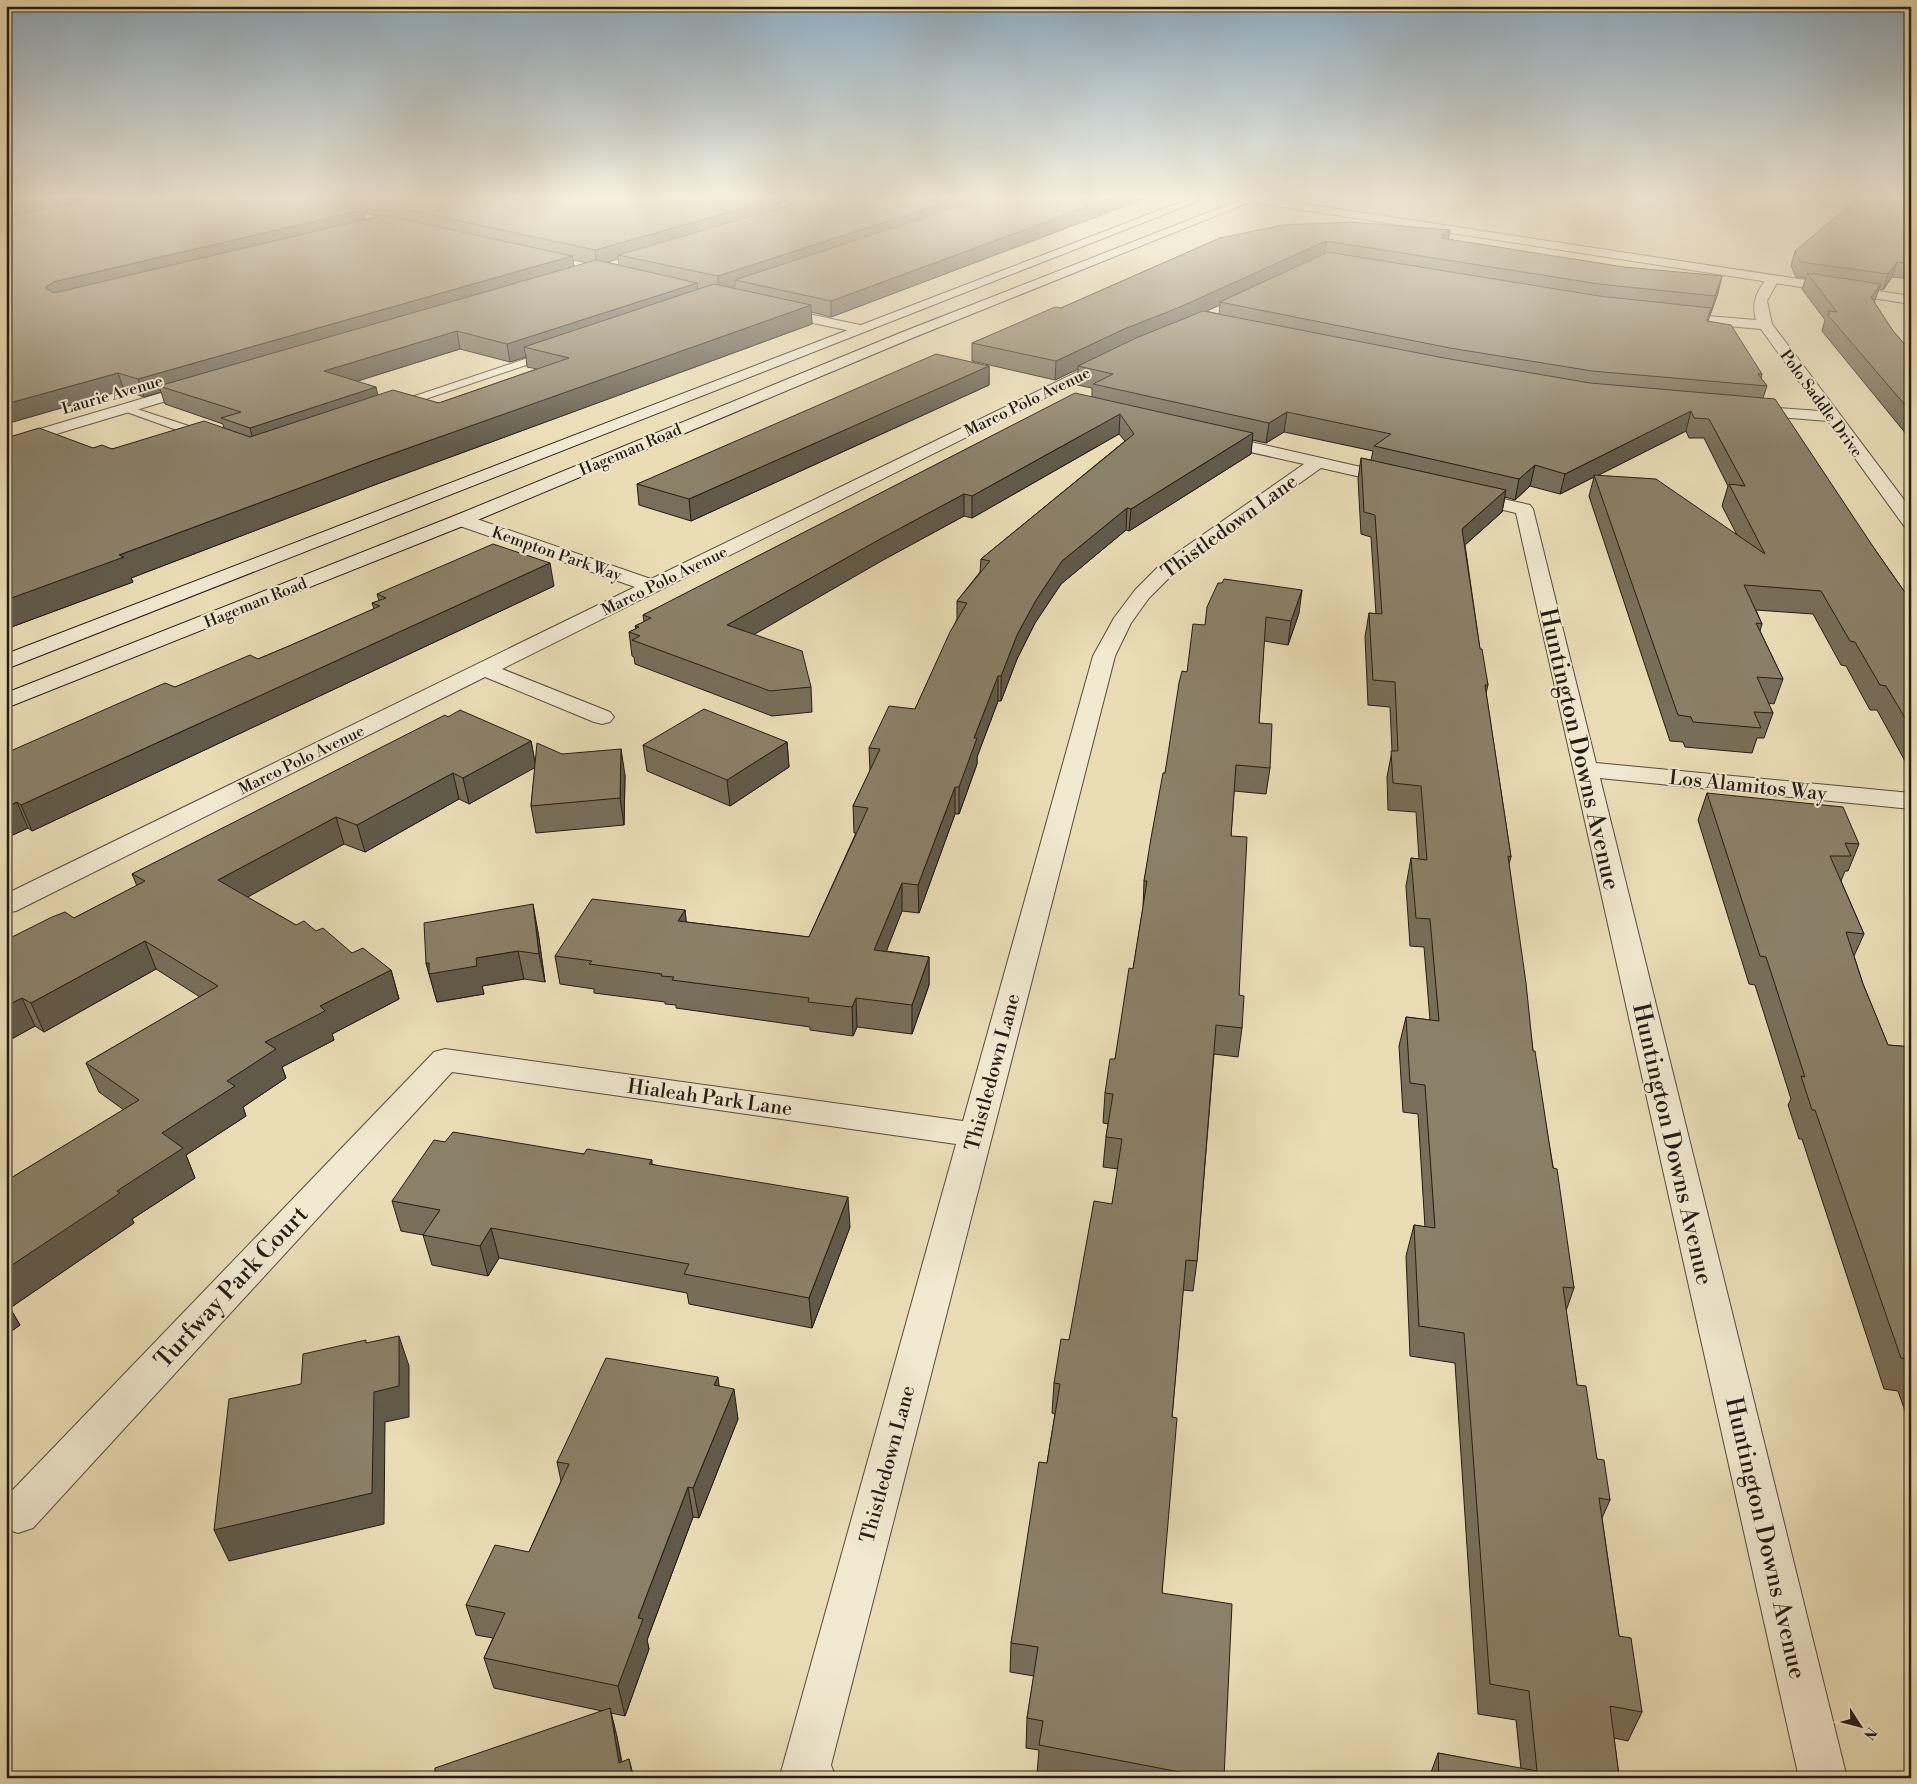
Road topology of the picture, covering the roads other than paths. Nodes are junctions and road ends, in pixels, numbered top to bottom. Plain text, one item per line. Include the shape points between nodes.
1 (984, 281) edge
2 (1043, 281) edge
3 (1771, 281) edge
4 (1788, 281) edge
5 (1911, 300) edge
6 (763, 308) edge
7 (1656, 315) edge
8 (1765, 326) junction
9 (860, 329) junction
10 (565, 348) edge
11 (1129, 351) edge
12 (207, 384) edge
13 (698, 393) junction
14 (1034, 397) junction
15 (1063, 403) edge
16 (125, 408) junction
17 (386, 408) edge
18 (1735, 410) edge
19 (1830, 416) junction
20 (700, 419) junction
21 (1204, 436) edge
22 (218, 440) edge
23 (6, 444) edge
24 (1318, 462) junction
25 (1411, 484) edge
26 (1449, 492) edge
27 (462, 520) junction
28 (1911, 522) edge
29 (342, 532) junction
30 (652, 586) junction
31 (6, 662) edge
32 (484, 669) junction
33 (6, 697) edge
34 (6, 701) edge
35 (602, 717) dead end
36 (1585, 769) junction
37 (1911, 801) edge
38 (6, 905) edge
39 (445, 1060) joint
40 (975, 1134) junction
41 (18, 1514) dead end
42 (808, 1775) edge
43 (1822, 1778) edge

1 - 9 street, Hageman Road
2 - 20 street, Hageman Road
3 - 8 street, Polo Saddle Drive via 1759,301
4 - 5 street
6 - 9 street
7 - 8 street
8 - 19 street, Polo Saddle Drive
9 - 13 street, Hageman Road
9 - 20 street via 869,333 868,339 741,391
10 - 17 lane
11 - 14 street, Marco Polo Avenue
12 - 16 street, Laurie Avenue
13 - 27 street via 651,424 477,496 463,508
13 - 29 street, Hageman Road
14 - 15 street
14 - 30 street, Marco Polo Avenue
16 - 22 lane
16 - 23 street, Laurie Avenue
18 - 19 street
19 - 28 street, Polo Saddle Drive
20 - 27 street, Hageman Road
21 - 24 street
24 - 25 street
24 - 40 street, Thistledown Lane via 1168,568 1142,594 1121,622 1104,656
26 - 36 street, Huntington Downs Avenue via 1524,509
27 - 30 street, Kempton Park Way
27 - 34 street, Hageman Road
29 - 31 street, Hageman Road
29 - 33 street via 347,540 340,551 83,655
30 - 32 street, Marco Polo Avenue
32 - 35 street
32 - 38 street, Marco Polo Avenue
36 - 37 street, Los Alamitos Way
36 - 43 street, Huntington Downs Avenue
39 - 40 street, Hialeah Park Lane
39 - 41 street, Turfway Park Court
40 - 42 street, Thistledown Lane

